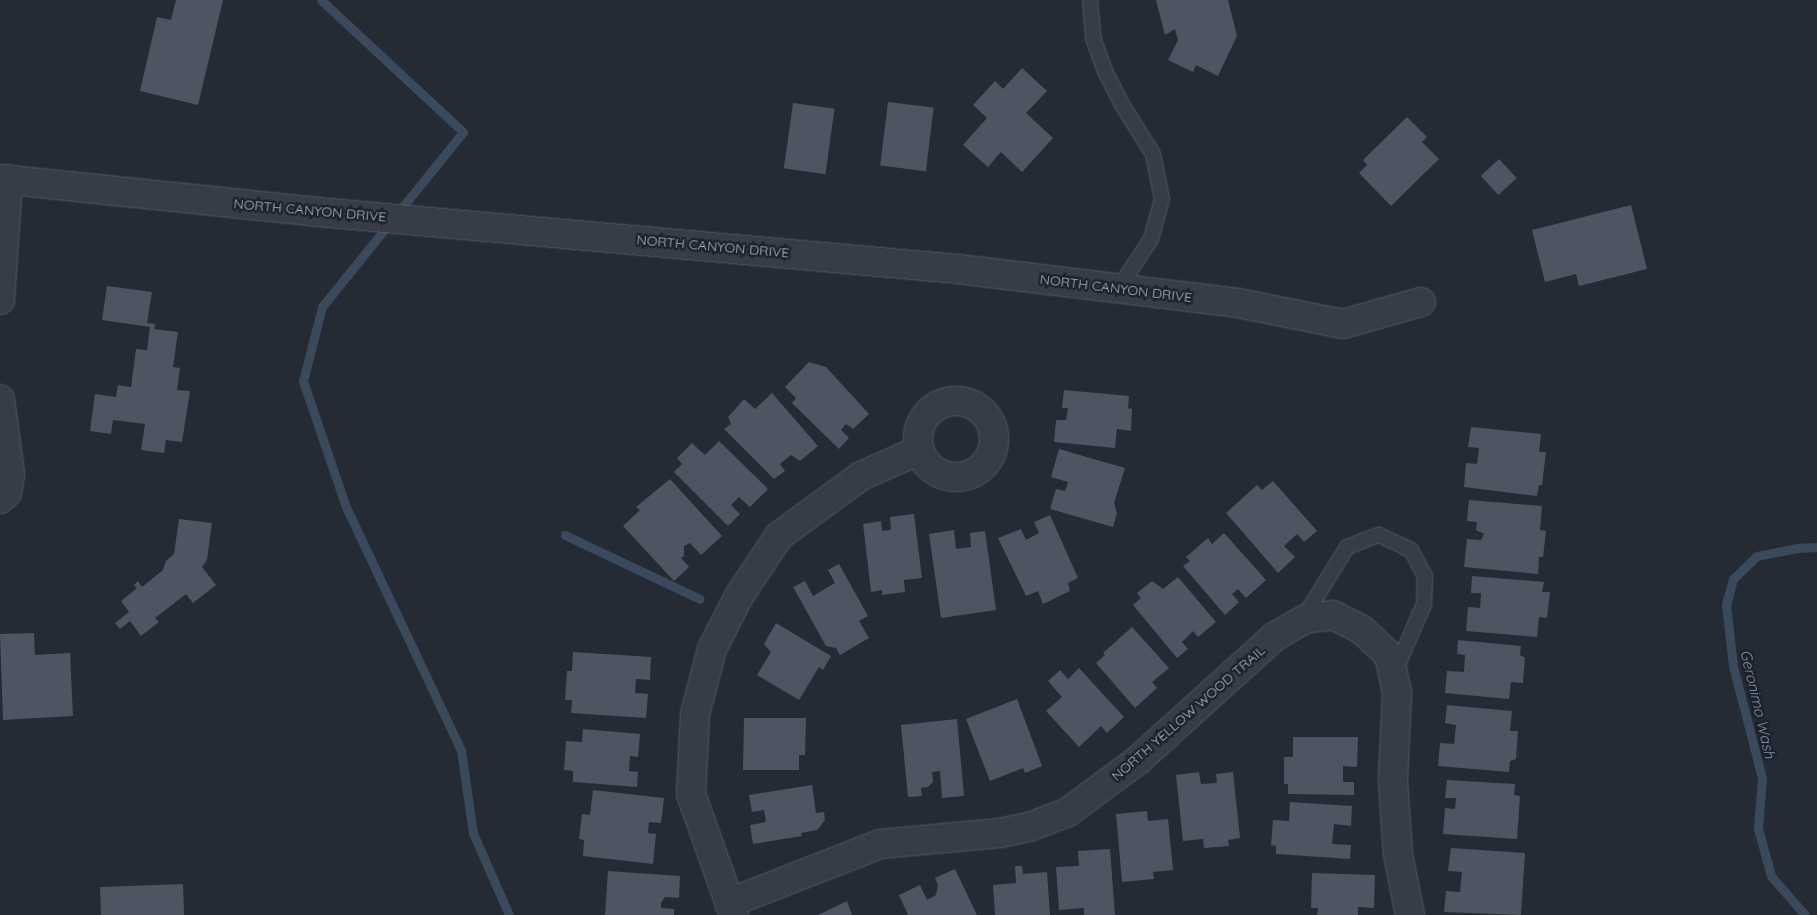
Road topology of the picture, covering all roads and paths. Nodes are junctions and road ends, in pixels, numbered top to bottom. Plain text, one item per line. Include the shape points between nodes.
1 (1090, 0) edge
2 (4, 179) edge
3 (1118, 289) junction
4 (0, 300) edge
5 (1421, 302) dead end
6 (0, 399) edge
7 (920, 450) dead end
8 (0, 499) edge
9 (1302, 620) junction
10 (1394, 675) junction
11 (732, 909) edge
12 (1410, 915) edge

1 - 3 lane via 1093,38 1121,103 1154,154 1162,199 1151,239
2 - 3 street, NORTH CANYON DRIVE via 318,212 958,269
2 - 4 street
3 - 5 street, NORTH CANYON DRIVE via 1238,303 1343,324
6 - 8 street via 10,474 7,493
7 - 11 street via 861,476 779,536 739,596 712,650 695,714 692,794
9 - 10 street, NORTH YELLOW WOOD TRAIL via 1332,615 1361,629 1389,655
9 - 10 lane via 1347,547 1379,535 1410,550 1425,576 1424,604
9 - 11 street, NORTH YELLOW WOOD TRAIL via 1274,637 1137,761 1068,812 1029,827 1000,833 880,844
10 - 12 street, NORTH YELLOW WOOD TRAIL via 1397,693 1394,781 1398,854

